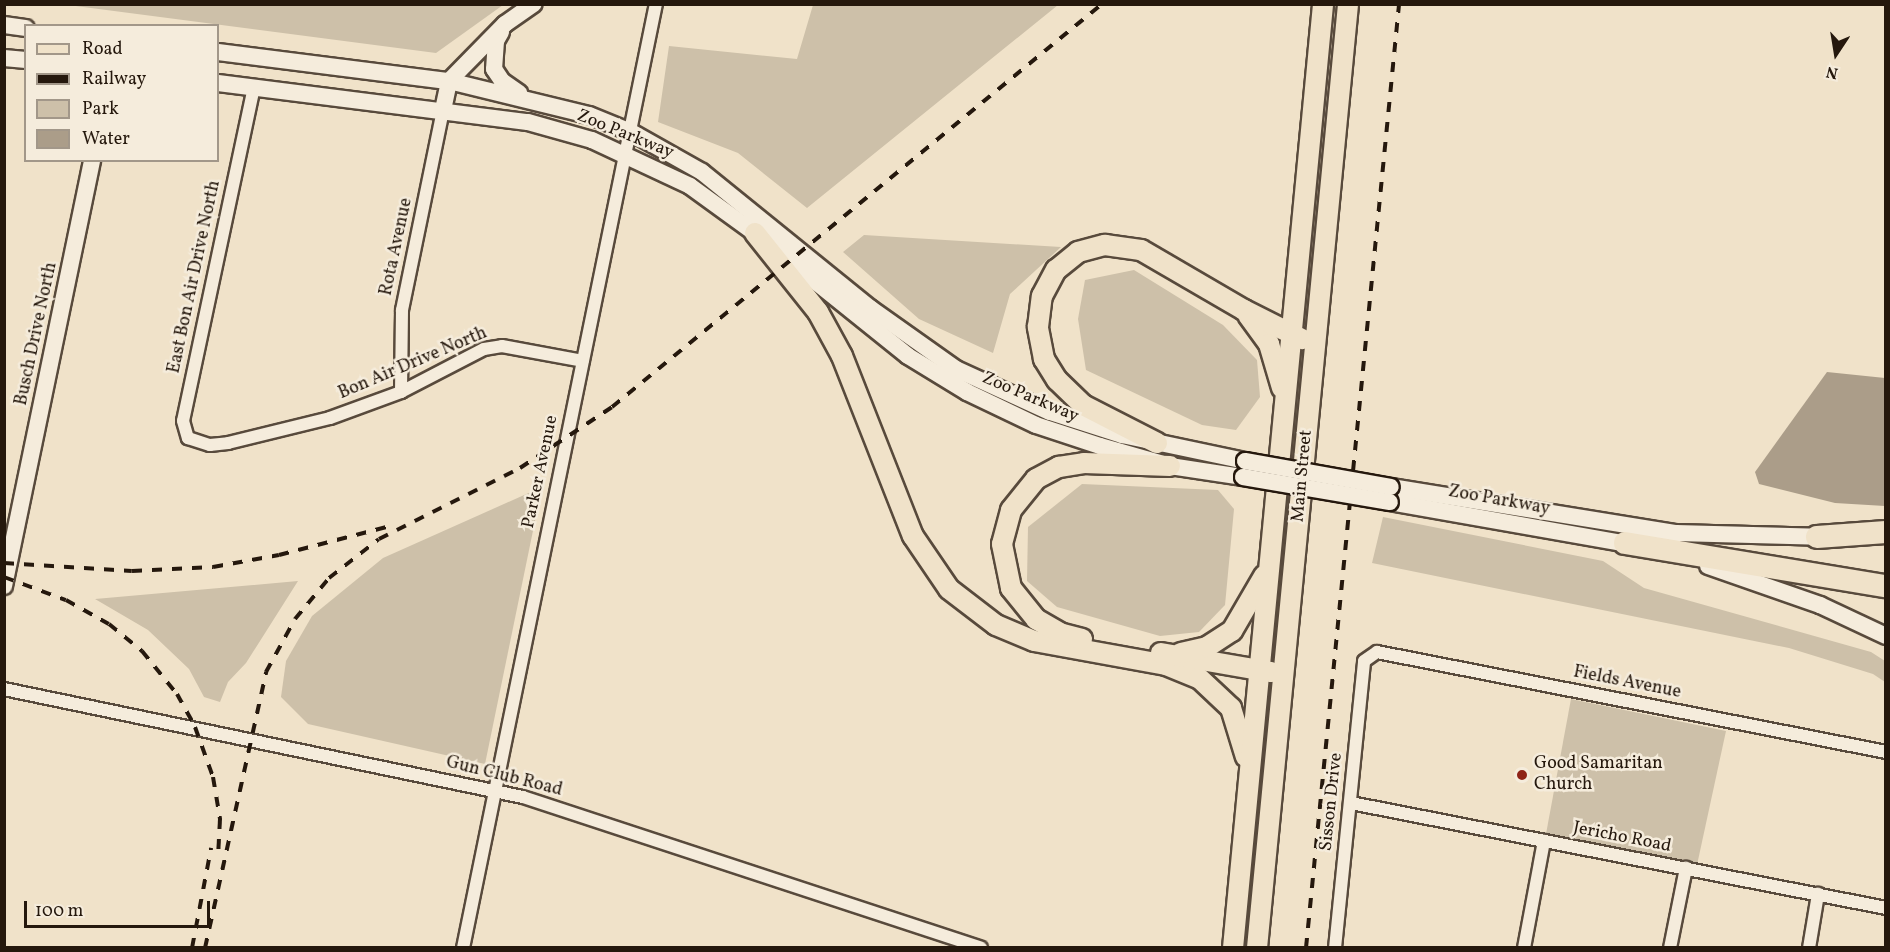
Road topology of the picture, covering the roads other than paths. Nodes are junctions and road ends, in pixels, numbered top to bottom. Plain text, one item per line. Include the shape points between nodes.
1 (534, 4) edge
2 (656, 4) edge
3 (1323, 4) edge
4 (1348, 4) edge
5 (505, 24) junction
6 (4, 26) edge
7 (24, 28) edge
8 (219, 52) edge
9 (4, 58) edge
10 (24, 60) edge
11 (449, 81) junction
12 (219, 83) edge
13 (254, 87) junction
14 (524, 97) junction
15 (443, 110) junction
16 (631, 132) junction
17 (627, 154) junction
18 (92, 162) edge
19 (755, 233) junction
20 (1244, 310) junction
21 (1292, 334) junction
22 (1315, 344) junction
23 (583, 361) junction
24 (401, 392) junction
25 (1286, 399) junction
26 (188, 438) joint
27 (1157, 443) junction
28 (1170, 466) junction
29 (1244, 469) junction
30 (1391, 494) junction
31 (1886, 534) edge
32 (1817, 537) joint
33 (1625, 543) junction
34 (1270, 561) junction
35 (4, 586) edge
36 (1886, 586) edge
37 (1886, 636) edge
38 (1169, 660) junction
39 (1364, 660) joint
40 (1260, 677) junction
41 (1283, 680) junction
42 (4, 689) edge
43 (1886, 752) edge
44 (1249, 782) junction
45 (493, 790) junction
46 (1351, 803) junction
47 (1544, 841) junction
48 (1686, 868) junction
49 (1818, 894) junction
50 (1886, 908) edge
51 (463, 948) edge
52 (981, 948) edge
53 (1233, 948) edge
54 (1257, 948) edge
55 (1335, 948) edge
56 (1524, 948) edge
57 (1670, 948) edge
58 (1809, 948) edge

1 - 5 main road
2 - 16 street, Parker Avenue
3 - 21 main road, Main Street
4 - 22 main road, Main Street
5 - 11 main road
5 - 14 main road via 496,41 494,69 502,81
6 - 7 main road
8 - 11 main road, Zoo Parkway
9 - 10 main road
11 - 14 main road, Zoo Parkway
11 - 15 main road
12 - 13 main road, Zoo Parkway
13 - 15 main road, Zoo Parkway
13 - 26 street, East Bon Air Drive North via 183,421
14 - 16 main road, Zoo Parkway via 589,115
15 - 17 main road, Zoo Parkway via 528,122
15 - 24 street, Rota Avenue via 402,310
16 - 17 street, Parker Avenue
16 - 27 main road, Zoo Parkway via 702,172 870,308 956,369 1050,412
17 - 19 main road, Zoo Parkway via 690,186
17 - 23 street, Parker Avenue
18 - 35 main road, Busch Drive North
19 - 28 main road, Zoo Parkway via 930,372 1036,425
19 - 38 main road via 818,312 842,356 913,536 949,589 996,625 1034,641
20 - 21 main road
20 - 25 main road via 1269,344
20 - 27 main road via 1130,246 1105,245 1078,252 1047,281 1038,327 1049,370 1083,405
21 - 22 main road
21 - 25 main road, Main Street
22 - 41 main road, Main Street
23 - 24 street, Bon Air Drive North via 502,346 484,350
23 - 45 street, Parker Avenue
24 - 26 street, Bon Air Drive North via 330,417 228,443 210,445
25 - 34 main road, Main Street
27 - 29 main road, Zoo Parkway
28 - 29 main road, Zoo Parkway
28 - 38 main road via 1084,463 1059,467 1036,479 1019,497 1007,521 1002,544 1011,588 1036,619 1076,638
29 - 30 main road, Zoo Parkway, bridge
30 - 32 main road, Zoo Parkway via 1643,529 1721,536
30 - 33 main road, Zoo Parkway
31 - 32 highway
33 - 36 highway
33 - 37 main road, Zoo Parkway via 1766,584
34 - 38 main road via 1254,598 1232,631 1207,647
34 - 40 main road, Main Street
38 - 40 main road
38 - 44 main road via 1225,699 1244,743
39 - 43 street, Fields Avenue via 1377,652
39 - 46 street, Sisson Drive
40 - 41 main road
40 - 44 main road, Main Street
41 - 54 main road, Main Street
42 - 45 street, Gun Club Road
44 - 53 main road, Main Street
45 - 51 street, Parker Avenue
45 - 52 street, Gun Club Road
46 - 47 street, Jericho Road
46 - 55 street, Sisson Drive
47 - 48 street, Jericho Road
47 - 56 street
48 - 49 street, Jericho Road
48 - 57 street
49 - 50 street, Jericho Road
49 - 58 street

